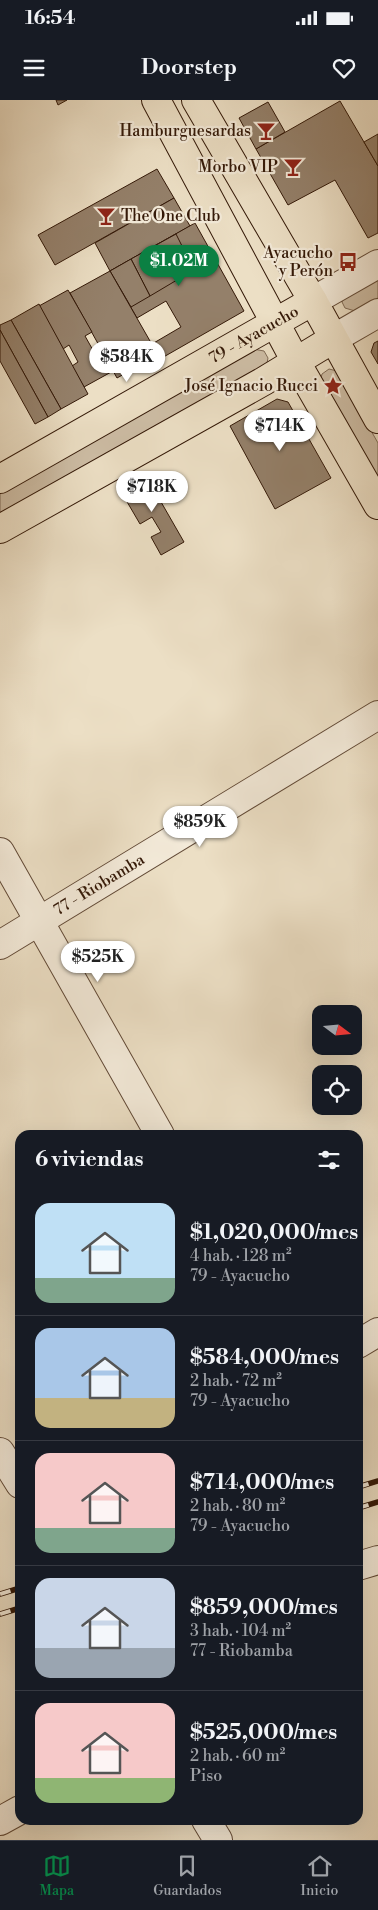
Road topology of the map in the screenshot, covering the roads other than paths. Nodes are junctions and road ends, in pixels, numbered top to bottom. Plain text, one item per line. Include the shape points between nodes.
1 (156, 100) edge
2 (196, 100) edge
3 (378, 264) edge
4 (313, 301) junction
5 (378, 313) edge
6 (275, 323) junction
7 (333, 339) junction
8 (296, 362) junction
9 (378, 419) edge
10 (0, 479) edge
11 (378, 505) edge
12 (0, 529) edge
13 (378, 715) edge
14 (0, 852) edge
15 (39, 921) junction
16 (0, 945) edge
17 (157, 1130) edge
18 (378, 1332) edge
19 (363, 1341) edge
20 (0, 1452) edge
21 (15, 1476) edge
22 (378, 1560) edge
23 (363, 1564) edge
24 (15, 1813) edge
25 (0, 1821) edge
26 (209, 1825) edge
27 (218, 1840) edge

1 - 6 main road
2 - 4 main road
3 - 4 street, 79 - Ayacucho
4 - 6 main road, 79 - Ayacucho
4 - 7 main road
5 - 7 street
6 - 8 main road
6 - 10 main road, 79 - Ayacucho
7 - 8 main road
7 - 9 main road
8 - 11 main road
8 - 12 main road
13 - 15 street, 77 - Riobamba
14 - 15 street
15 - 16 street, 77 - Riobamba
15 - 17 street
18 - 19 street
20 - 21 street
22 - 23 street
24 - 25 street
26 - 27 street

